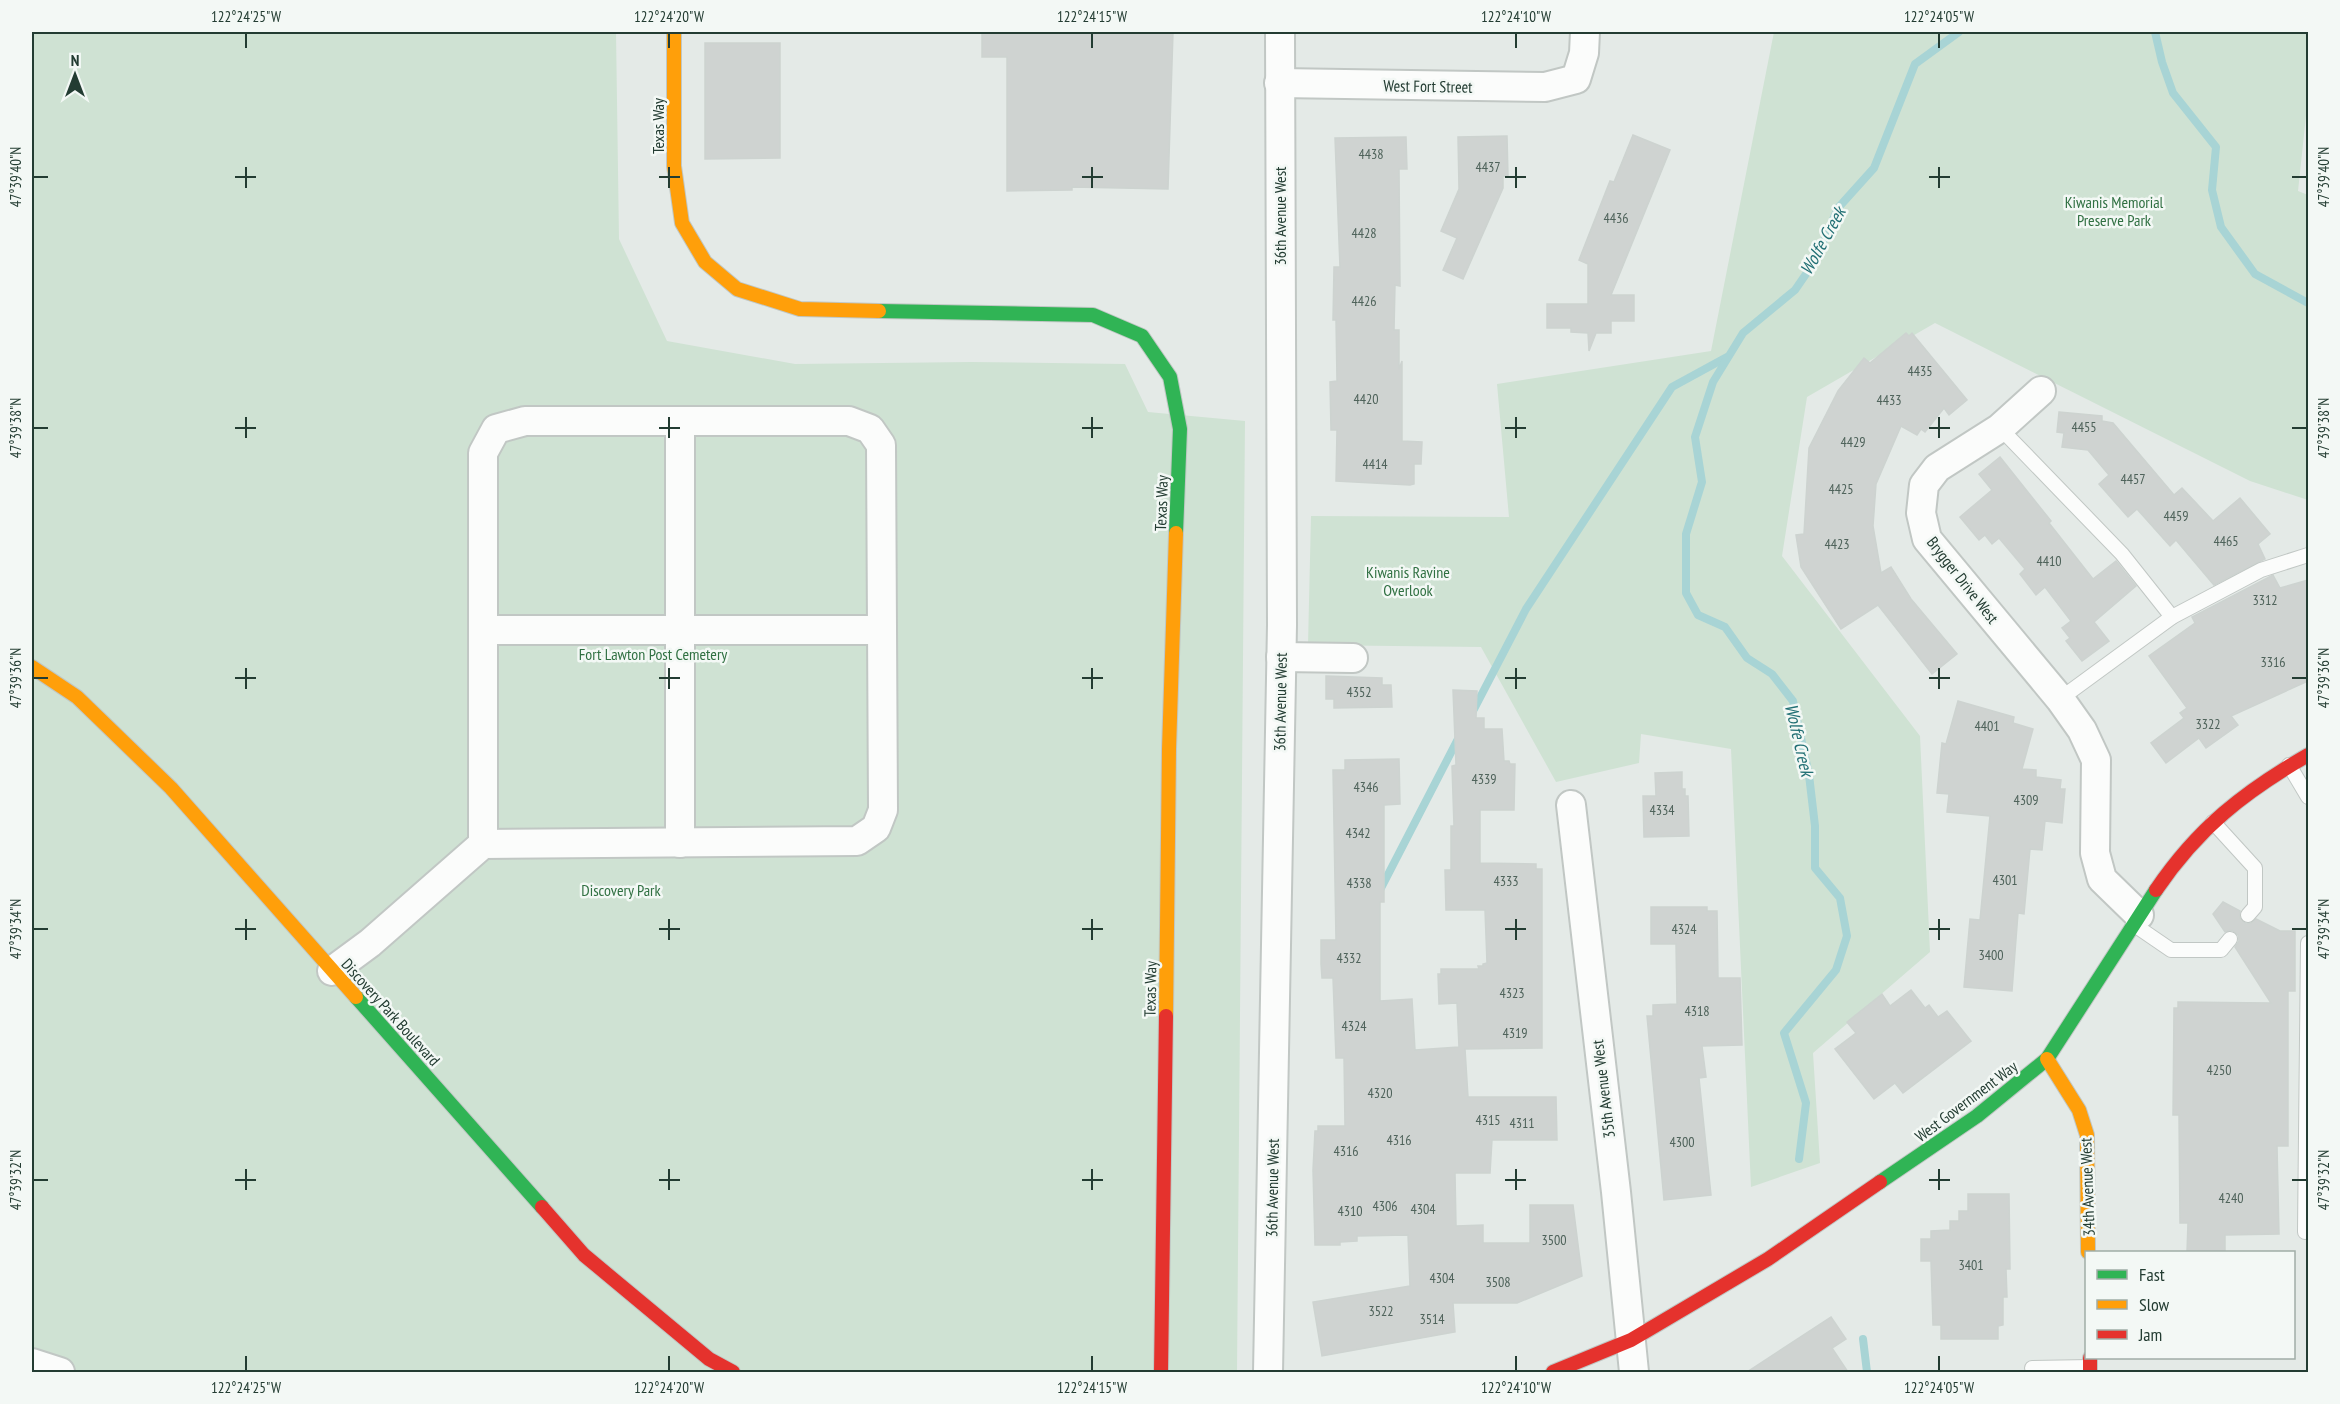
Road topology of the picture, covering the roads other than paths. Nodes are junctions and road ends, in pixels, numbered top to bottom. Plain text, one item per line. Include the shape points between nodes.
1 (674, 32) edge
2 (1280, 32) edge
3 (1585, 32) edge
4 (1280, 83) junction
5 (2041, 391) dead end
6 (680, 421) junction
7 (2000, 428) junction
8 (2308, 555) edge
9 (2172, 617) junction
10 (483, 630) junction
11 (680, 630) junction
12 (882, 630) junction
13 (1281, 657) junction
14 (1353, 658) dead end
15 (32, 668) edge
16 (2060, 699) junction
17 (2308, 755) edge
18 (2289, 765) junction
19 (2308, 797) edge
20 (1570, 805) dead end
21 (2213, 821) junction
22 (680, 843) junction
23 (483, 844) junction
24 (2248, 915) dead end
25 (2136, 920) junction
26 (2230, 939) dead end
27 (2308, 943) edge
28 (332, 971) junction
29 (2047, 1059) junction
30 (2305, 1232) dead end
31 (2088, 1251) edge
32 (1631, 1340) junction
33 (32, 1363) edge
34 (2090, 1366) edge
35 (2032, 1368) dead end
36 (60, 1372) edge
37 (733, 1372) edge
38 (1161, 1372) edge
39 (1268, 1372) edge
40 (1553, 1372) edge
41 (1634, 1372) edge

1 - 38 street, Texas Way via 674,166 682,223 705,262 737,289 800,309 1093,315 1142,336 1170,377 1180,429 1169,749
2 - 4 street, 36th Avenue West
3 - 4 street, West Fort Street via 1576,79 1545,87
4 - 13 street, 36th Avenue West
5 - 7 street, Brygger Drive West
6 - 10 street via 525,421 496,429 483,453
6 - 11 street
6 - 12 street via 849,421 870,429 881,445
7 - 9 lane via 2122,554
7 - 16 street, Brygger Drive West via 1937,468 1924,485 1921,513 1927,540
8 - 9 lane via 2261,570
9 - 16 lane
10 - 11 street
10 - 23 street
11 - 12 street
11 - 22 street
12 - 22 street via 884,810 876,828 857,841
13 - 14 street
13 - 39 street, 36th Avenue West
15 - 28 street, Discovery Park Boulevard via 77,697 171,788
16 - 25 street, Brygger Drive West via 2082,730 2096,760 2095,853 2102,879
17 - 18 street, West Government Way
18 - 19 lane
18 - 21 street, West Government Way
20 - 32 street, 35th Avenue West
21 - 24 lane via 2255,868 2254,907
21 - 25 street, West Government Way via 2169,871
22 - 23 street
23 - 28 street via 370,943
25 - 26 lane via 2171,950 2221,950
25 - 29 street, West Government Way
27 - 30 lane
28 - 37 street, Discovery Park Boulevard via 585,1255 709,1359
29 - 31 street, 34th Avenue West via 2079,1110 2087,1136
29 - 32 street, West Government Way via 1977,1116 1874,1188 1768,1259
32 - 40 street, West Government Way
32 - 41 street, 35th Avenue West
33 - 36 street
34 - 35 lane

